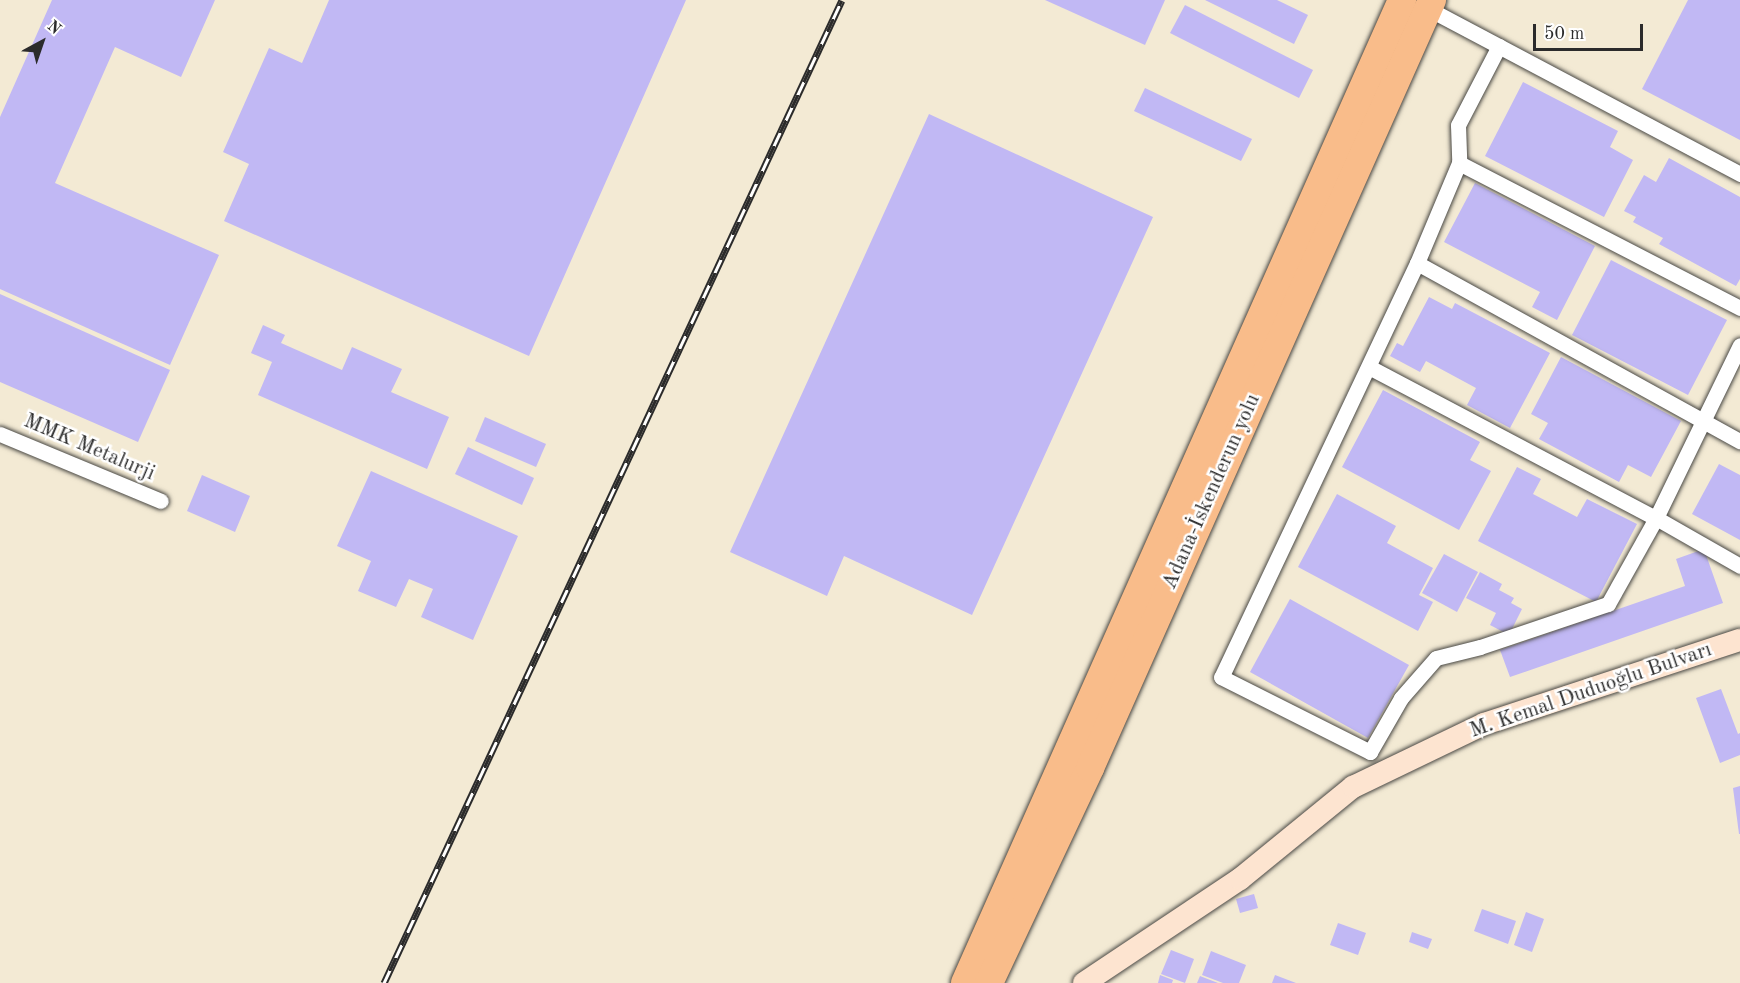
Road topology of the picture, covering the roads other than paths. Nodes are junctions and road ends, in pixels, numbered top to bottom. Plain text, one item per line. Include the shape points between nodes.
1 (1419, 2) edge
2 (1499, 46) junction
3 (1459, 163) junction
4 (1740, 174) edge
5 (1418, 263) junction
6 (1740, 308) edge
7 (1740, 345) edge
8 (1369, 367) junction
9 (1704, 421) junction
10 (0, 434) edge
11 (1740, 441) edge
12 (161, 501) dead end
13 (1656, 518) junction
14 (1740, 566) edge
15 (1740, 640) edge
16 (1099, 711) junction
17 (965, 983) edge
18 (989, 983) edge
19 (1086, 983) edge

1 - 2 street
1 - 16 highway
2 - 3 street via 1458,125
2 - 4 street
3 - 5 street
3 - 6 street
5 - 8 street
5 - 9 street
7 - 9 street
8 - 13 street
8 - 13 street via 1221,677 1370,752 1401,698 1436,658 1608,604
9 - 11 street
9 - 13 street
10 - 12 street, MMK Metalurji
13 - 14 street
15 - 19 street, M. Kemal Duduoğlu Bulvarı via 1484,724 1353,787 1240,879
16 - 17 highway via 1065,755
16 - 18 highway via 1090,768

